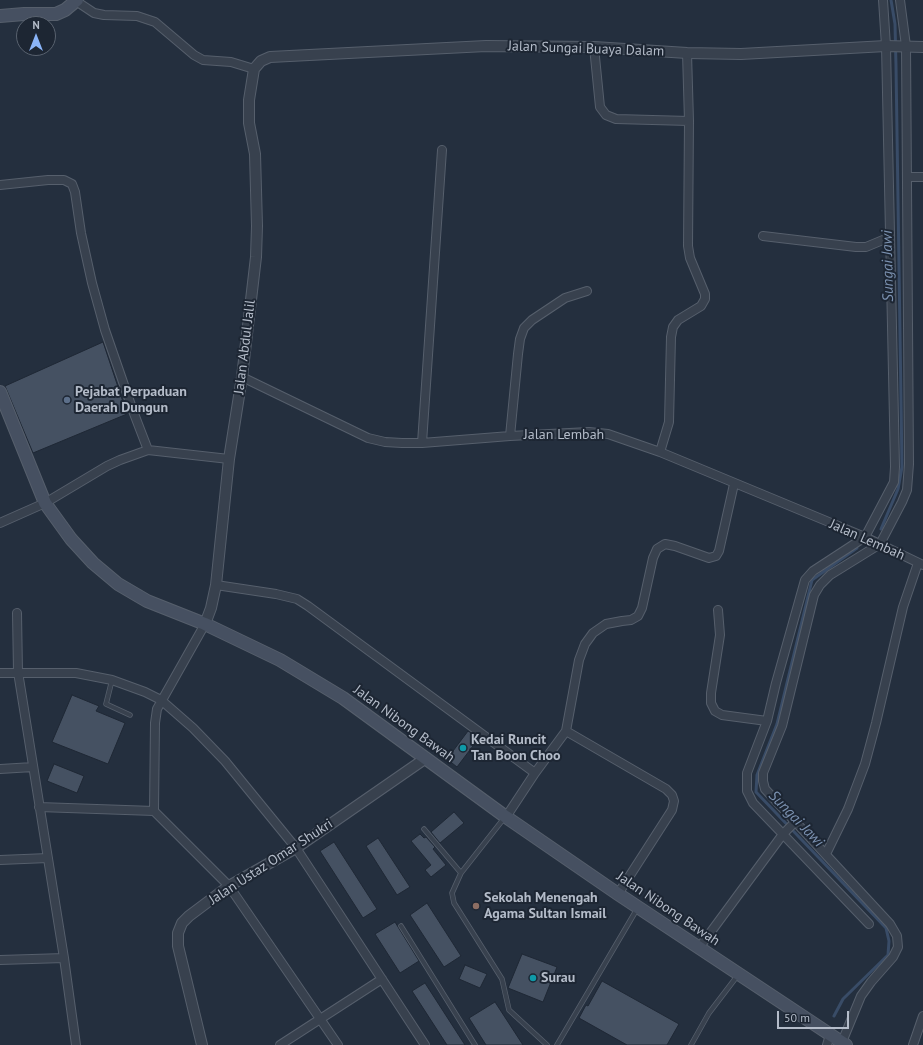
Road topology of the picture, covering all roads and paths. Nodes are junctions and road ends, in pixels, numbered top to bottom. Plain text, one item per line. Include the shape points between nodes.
1 (76, 0) edge
2 (883, 0) edge
3 (900, 0) edge
4 (0, 16) edge
5 (896, 46) junction
6 (594, 47) junction
7 (923, 47) edge
8 (687, 53) junction
9 (254, 69) junction
10 (689, 121) junction
11 (442, 150) dead end
12 (923, 176) edge
13 (907, 177) junction
14 (0, 185) edge
15 (763, 236) dead end
16 (890, 237) junction
17 (587, 291) dead end
18 (242, 377) junction
19 (0, 392) edge
20 (510, 436) junction
21 (422, 443) junction
22 (148, 450) junction
23 (660, 452) junction
24 (229, 459) junction
25 (734, 484) junction
26 (45, 503) junction
27 (0, 523) edge
28 (864, 537) junction
29 (880, 544) junction
30 (920, 564) edge
31 (216, 585) junction
32 (718, 610) dead end
33 (17, 613) dead end
34 (205, 624) junction
35 (18, 672) junction
36 (0, 673) edge
37 (112, 680) junction
38 (161, 700) junction
39 (130, 715) dead end
40 (767, 721) junction
41 (566, 731) junction
42 (426, 758) junction
43 (33, 768) junction
44 (0, 769) edge
45 (535, 773) junction
46 (39, 807) junction
47 (154, 812) junction
48 (506, 817) junction
49 (794, 823) junction
50 (424, 829) dead end
51 (785, 833) junction
52 (296, 848) junction
53 (826, 854) junction
54 (48, 858) junction
55 (0, 860) edge
56 (461, 873) junction
57 (229, 886) junction
58 (618, 894) junction
59 (638, 907) junction
60 (870, 924) dead end
61 (401, 926) dead end
62 (699, 948) junction
63 (64, 958) junction
64 (0, 960) edge
65 (738, 974) junction
66 (382, 979) junction
67 (923, 1016) edge
68 (320, 1019) junction
69 (828, 1040) edge
70 (844, 1044) edge
71 (76, 1045) edge
72 (202, 1045) edge
73 (280, 1045) edge
74 (338, 1045) edge
75 (425, 1045) edge
76 (475, 1045) edge
77 (547, 1045) edge
78 (557, 1045) edge
79 (691, 1045) edge
80 (913, 1045) edge

1 - 4 main road via 56,14
1 - 9 street via 94,13 137,16 155,22 203,60 231,62
2 - 5 street
3 - 5 street
5 - 7 street, Jalan Sungai Buaya Dalam
5 - 8 street, Jalan Sungai Buaya Dalam via 772,53
5 - 13 street
5 - 16 street
6 - 8 street, Jalan Sungai Buaya Dalam
6 - 9 street, Jalan Sungai Buaya Dalam via 478,46 270,57 261,60
6 - 10 street via 600,107 606,115 616,119
8 - 10 street
9 - 18 street, Jalan Abdul Jalil via 249,100 249,122 255,154 256,257
10 - 23 street via 688,246 705,299 701,306 678,320 673,327 669,422
11 - 21 street
12 - 13 street
13 - 29 street via 909,476 902,502
14 - 22 street via 48,180 64,180 72,184 90,276 105,330
15 - 16 street via 856,247 866,247
16 - 28 street via 894,482
17 - 20 street via 565,298 524,328 518,354
18 - 21 street, Jalan Lembah via 368,438 402,444
18 - 24 street, Jalan Abdul Jalil
19 - 26 main road, Jalan Nibong Bawah
20 - 21 street, Jalan Lembah
20 - 23 street, Jalan Lembah via 602,433
22 - 24 street
22 - 26 street via 107,466
23 - 25 street, Jalan Lembah
24 - 31 street, Jalan Abdul Jalil
25 - 28 street, Jalan Lembah
25 - 41 street via 716,556 709,558 665,544 657,549 638,616 631,620 606,624 585,644 579,660
26 - 27 street
26 - 34 main road, Jalan Nibong Bawah via 71,539 93,563 118,584 147,601
28 - 29 street, Jalan Lembah
28 - 40 street via 814,570 805,580
29 - 30 street, Jalan Lembah
29 - 49 street via 830,575 814,596 782,726 763,773 765,789
30 - 53 street via 903,607 865,764 848,809
31 - 34 street, Jalan Abdul Jalil via 212,608
31 - 45 street via 297,599
32 - 40 street via 720,635 711,703 715,711 722,715
33 - 35 street
34 - 38 street
34 - 42 main road, Jalan Nibong Bawah via 315,680
35 - 36 street
35 - 37 street via 76,673
35 - 43 street
37 - 38 street
37 - 39 lane via 106,704
38 - 47 street via 155,723
38 - 52 street via 225,761
40 - 51 street via 748,773 747,791 753,803
41 - 45 street
41 - 58 street via 666,789 672,795 672,810
42 - 48 main road, Jalan Nibong Bawah
42 - 52 street, Jalan Ustaz Omar Shukri
43 - 44 street
43 - 46 street
45 - 48 street
46 - 47 street
46 - 54 street
47 - 57 street
48 - 56 lane
48 - 58 main road, Jalan Nibong Bawah
49 - 51 street
49 - 53 street
50 - 56 lane
51 - 60 street
51 - 62 street
52 - 57 street, Jalan Ustaz Omar Shukri
52 - 66 street
53 - 70 street via 890,924 897,936 898,947 893,957 861,996
54 - 55 street
54 - 63 street
56 - 77 lane via 452,893 454,903 502,979 509,1010
57 - 68 street
57 - 72 street, Jalan Ustaz Omar Shukri via 189,916 182,923 178,933 178,946
58 - 59 main road, Jalan Nibong Bawah
59 - 62 main road, Jalan Nibong Bawah
59 - 78 lane
61 - 76 lane
62 - 65 main road, Jalan Nibong Bawah
63 - 64 street
63 - 71 street
65 - 69 main road, Jalan Nibong Bawah
65 - 79 lane via 709,1013
66 - 68 street
66 - 75 street
67 - 80 street
68 - 73 street
68 - 74 street
69 - 70 main road, Jalan Nibong Bawah

